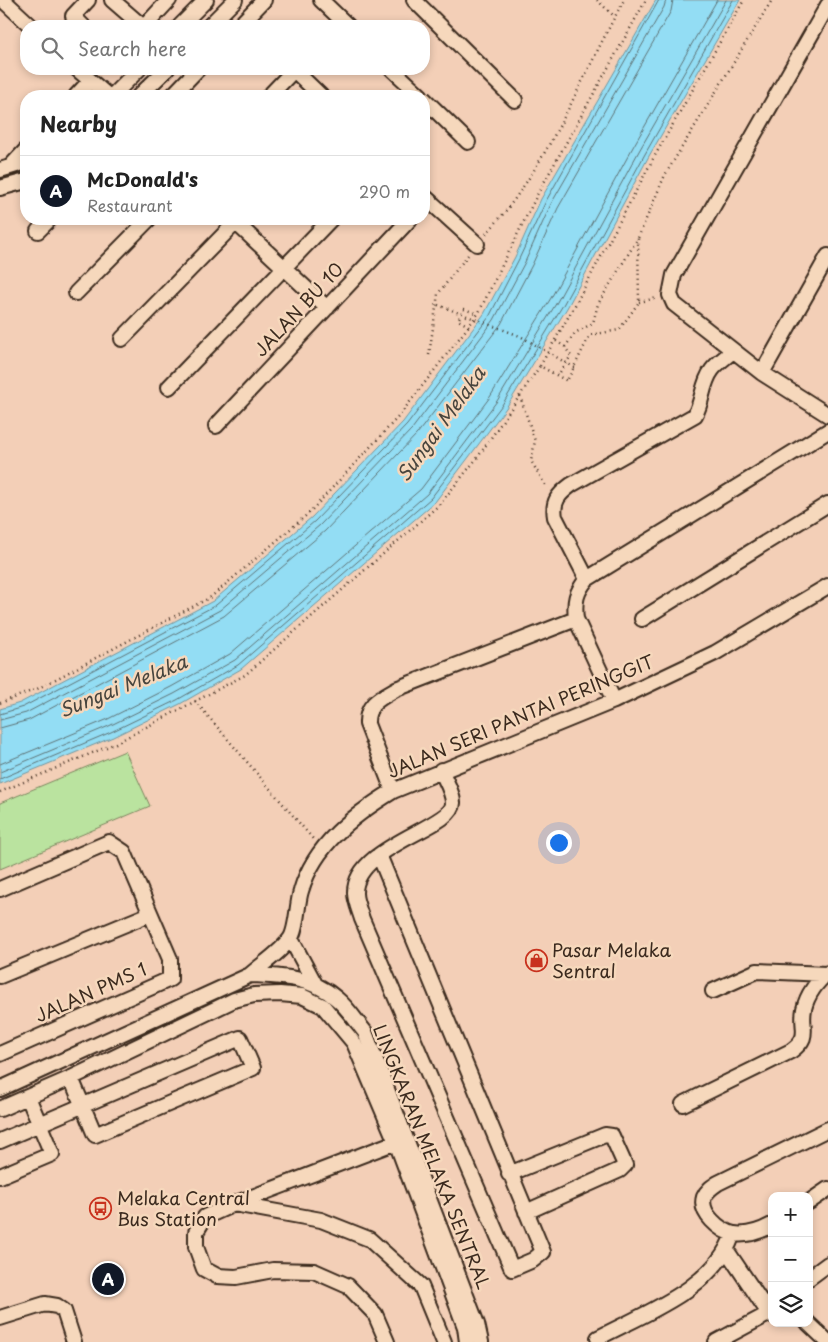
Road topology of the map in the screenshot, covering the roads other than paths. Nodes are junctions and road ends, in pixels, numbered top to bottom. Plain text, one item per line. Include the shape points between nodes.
1 (1, 0) edge
2 (88, 0) edge
3 (112, 0) edge
4 (169, 0) edge
5 (206, 0) edge
6 (235, 0) edge
7 (264, 0) edge
8 (320, 0) edge
9 (414, 0) edge
10 (828, 5) edge
11 (24, 20) edge
12 (77, 20) edge
13 (136, 20) edge
14 (149, 20) edge
15 (186, 20) edge
16 (215, 20) edge
17 (247, 20) edge
18 (342, 20) edge
19 (84, 75) edge
20 (132, 75) edge
21 (161, 75) edge
22 (192, 75) edge
23 (289, 75) edge
24 (299, 75) edge
25 (398, 75) edge
26 (90, 81) junction
27 (82, 90) edge
28 (101, 90) edge
29 (118, 90) edge
30 (145, 90) edge
31 (178, 90) edge
32 (275, 90) edge
33 (315, 90) edge
34 (415, 90) edge
35 (515, 100) dead end
36 (430, 105) edge
37 (468, 142) dead end
38 (20, 155) edge
39 (20, 164) edge
40 (5, 168) edge
41 (20, 183) edge
42 (0, 188) edge
43 (430, 204) edge
44 (44, 225) edge
45 (143, 225) edge
46 (231, 225) edge
47 (241, 225) edge
48 (325, 225) edge
49 (404, 225) edge
50 (38, 231) dead end
51 (477, 244) road end
52 (828, 256) edge
53 (284, 267) junction
54 (76, 293) dead end
55 (327, 308) junction
56 (122, 339) dead end
57 (733, 351) junction
58 (762, 373) junction
59 (169, 387) dead end
60 (828, 415) edge
61 (216, 426) dead end
62 (828, 431) edge
63 (828, 504) edge
64 (587, 579) junction
65 (828, 586) edge
66 (576, 618) junction
67 (642, 619) dead end
68 (614, 701) junction
69 (441, 770) junction
70 (393, 791) junction
71 (379, 855) junction
72 (0, 889) edge
73 (150, 914) junction
74 (291, 939) junction
75 (827, 973) edge
76 (250, 975) junction
77 (0, 976) edge
78 (314, 984) junction
79 (713, 991) dead end
80 (0, 1054) edge
81 (71, 1078) junction
82 (0, 1089) edge
83 (28, 1097) junction
84 (683, 1104) dead end
85 (82, 1106) junction
86 (0, 1109) edge
87 (39, 1124) junction
88 (828, 1129) edge
89 (0, 1141) edge
90 (396, 1142) junction
91 (509, 1174) junction
92 (0, 1176) edge
93 (828, 1190) edge
94 (813, 1199) edge
95 (234, 1204) junction
96 (526, 1212) junction
97 (768, 1226) edge
98 (733, 1234) junction
99 (727, 1251) junction
100 (828, 1264) edge
101 (813, 1275) edge
102 (768, 1304) edge
103 (768, 1314) edge
104 (2, 1319) edge
105 (812, 1327) edge
106 (598, 1338) dead end
107 (74, 1342) edge
108 (387, 1342) edge
109 (444, 1342) edge
110 (467, 1342) edge
111 (481, 1342) edge
112 (716, 1342) edge
113 (828, 1342) edge

1 - 11 street
2 - 12 street via 73,16
3 - 13 street
4 - 14 street
5 - 15 street
6 - 16 street
7 - 17 street
8 - 18 street
9 - 35 street
10 - 57 street via 674,275 670,295 674,304
19 - 26 street
20 - 29 street
21 - 30 street
22 - 31 street
23 - 32 street
24 - 33 street
25 - 34 street
26 - 27 street
26 - 28 street
36 - 37 street
38 - 40 street
39 - 40 street
41 - 42 street
43 - 51 street
44 - 50 street
45 - 54 street
46 - 56 street
47 - 53 street
48 - 53 street
49 - 55 street, JALAN BU 10
52 - 58 street
53 - 55 street
53 - 59 street
55 - 61 street, JALAN BU 10
57 - 58 street
57 - 64 street via 712,370 695,415 571,484 556,499 555,517
58 - 60 street
62 - 64 street
63 - 67 street
64 - 66 street via 577,591 574,604
65 - 68 street, JALAN SERI PANTAI PERINGGIT via 715,652
66 - 68 street
66 - 70 street via 396,689 371,704 366,714 367,724
68 - 69 street, JALAN SERI PANTAI PERINGGIT
69 - 70 street, JALAN SERI PANTAI PERINGGIT
69 - 71 street via 454,804 450,812
70 - 74 street, JALAN SERI PANTAI PERINGGIT via 350,822 322,850 306,876
71 - 91 street
71 - 96 street via 361,873 355,893 362,920 512,1269 543,1252
72 - 73 street via 109,842 124,852
73 - 77 street
73 - 80 street, JALAN PMS 1 via 170,959 170,979
74 - 76 street
74 - 78 street
75 - 79 street via 757,971
75 - 84 street via 811,992 804,1008 805,1032 800,1044
76 - 78 street, LINGKARAN MELAKA SENTRAL via 285,976
76 - 82 street, LINGKARAN MELAKA SENTRAL
78 - 111 street, LINGKARAN MELAKA SENTRAL via 337,998 365,1032 477,1324
81 - 83 street, LINGKARAN MELAKA SENTRAL
81 - 85 street
81 - 90 street, LINGKARAN MELAKA SENTRAL via 234,1000 254,995 302,996 323,1006 354,1043
83 - 86 street, LINGKARAN MELAKA SENTRAL
83 - 87 street
85 - 85 street via 95,1136 253,1068 240,1038
85 - 87 street
87 - 89 street
87 - 92 street via 52,1154
88 - 98 street via 708,1190 705,1208 720,1227
90 - 95 street
90 - 110 street, LINGKARAN MELAKA SENTRAL via 465,1327
91 - 96 street
91 - 96 street via 605,1135 612,1136 625,1164 620,1170
93 - 94 street
95 - 108 street via 205,1217 196,1232 196,1247 204,1269 217,1276 236,1277 273,1270 314,1271 348,1286 375,1314
95 - 109 street via 321,1220 369,1239 421,1286
97 - 98 street via 745,1234
98 - 99 street
99 - 102 street via 764,1306
99 - 106 street via 694,1285
100 - 101 street
103 - 112 street
104 - 107 street via 46,1304 57,1306 64,1311
105 - 113 street

